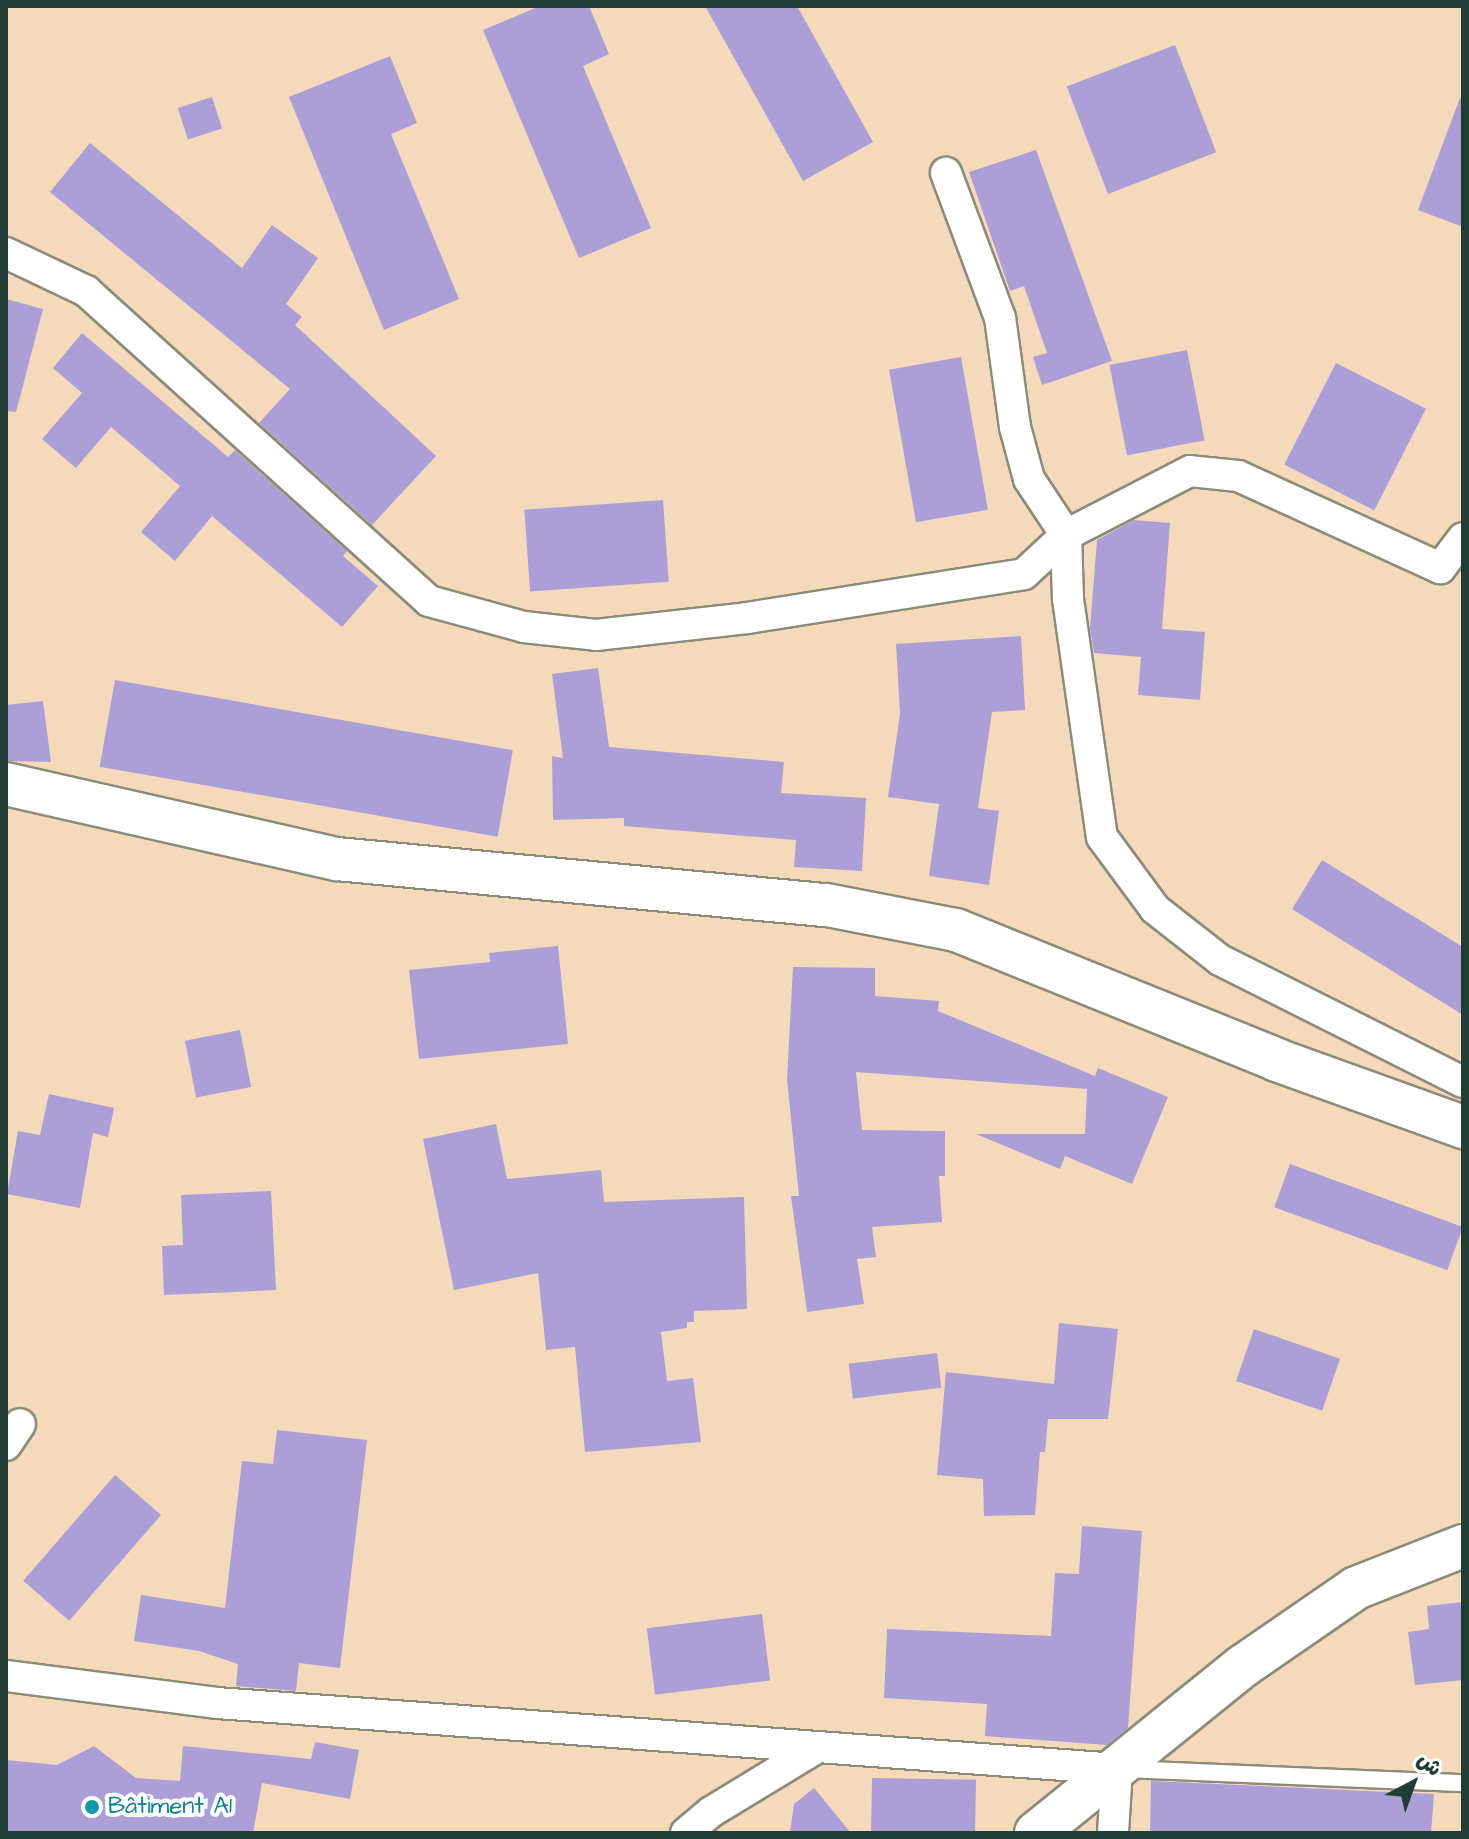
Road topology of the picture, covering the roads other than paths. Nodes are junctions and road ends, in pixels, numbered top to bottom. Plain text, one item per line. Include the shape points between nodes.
1 (946, 173) dead end
2 (6, 253) edge
3 (1066, 535) junction
4 (1463, 538) edge
5 (1452, 574) edge
6 (6, 784) edge
7 (1463, 1082) edge
8 (1463, 1127) edge
9 (1463, 1546) edge
10 (6, 1676) edge
11 (813, 1750) junction
12 (1117, 1769) junction
13 (1463, 1783) edge
14 (686, 1833) edge
15 (1036, 1833) edge
16 (1113, 1833) edge

1 - 3 street via 1000,318 1029,479
2 - 3 street via 86,291 429,601 524,627 596,635 747,618 1024,574
3 - 5 street via 1190,471 1238,476
3 - 7 street via 1068,599 1102,837 1155,909 1220,960
4 - 5 street
6 - 8 main road via 337,859 827,905 956,930 1277,1060
9 - 12 main road via 1356,1588 1243,1666
10 - 11 street via 217,1703
11 - 12 street
11 - 14 street
12 - 13 lane
12 - 15 main road
12 - 16 street

